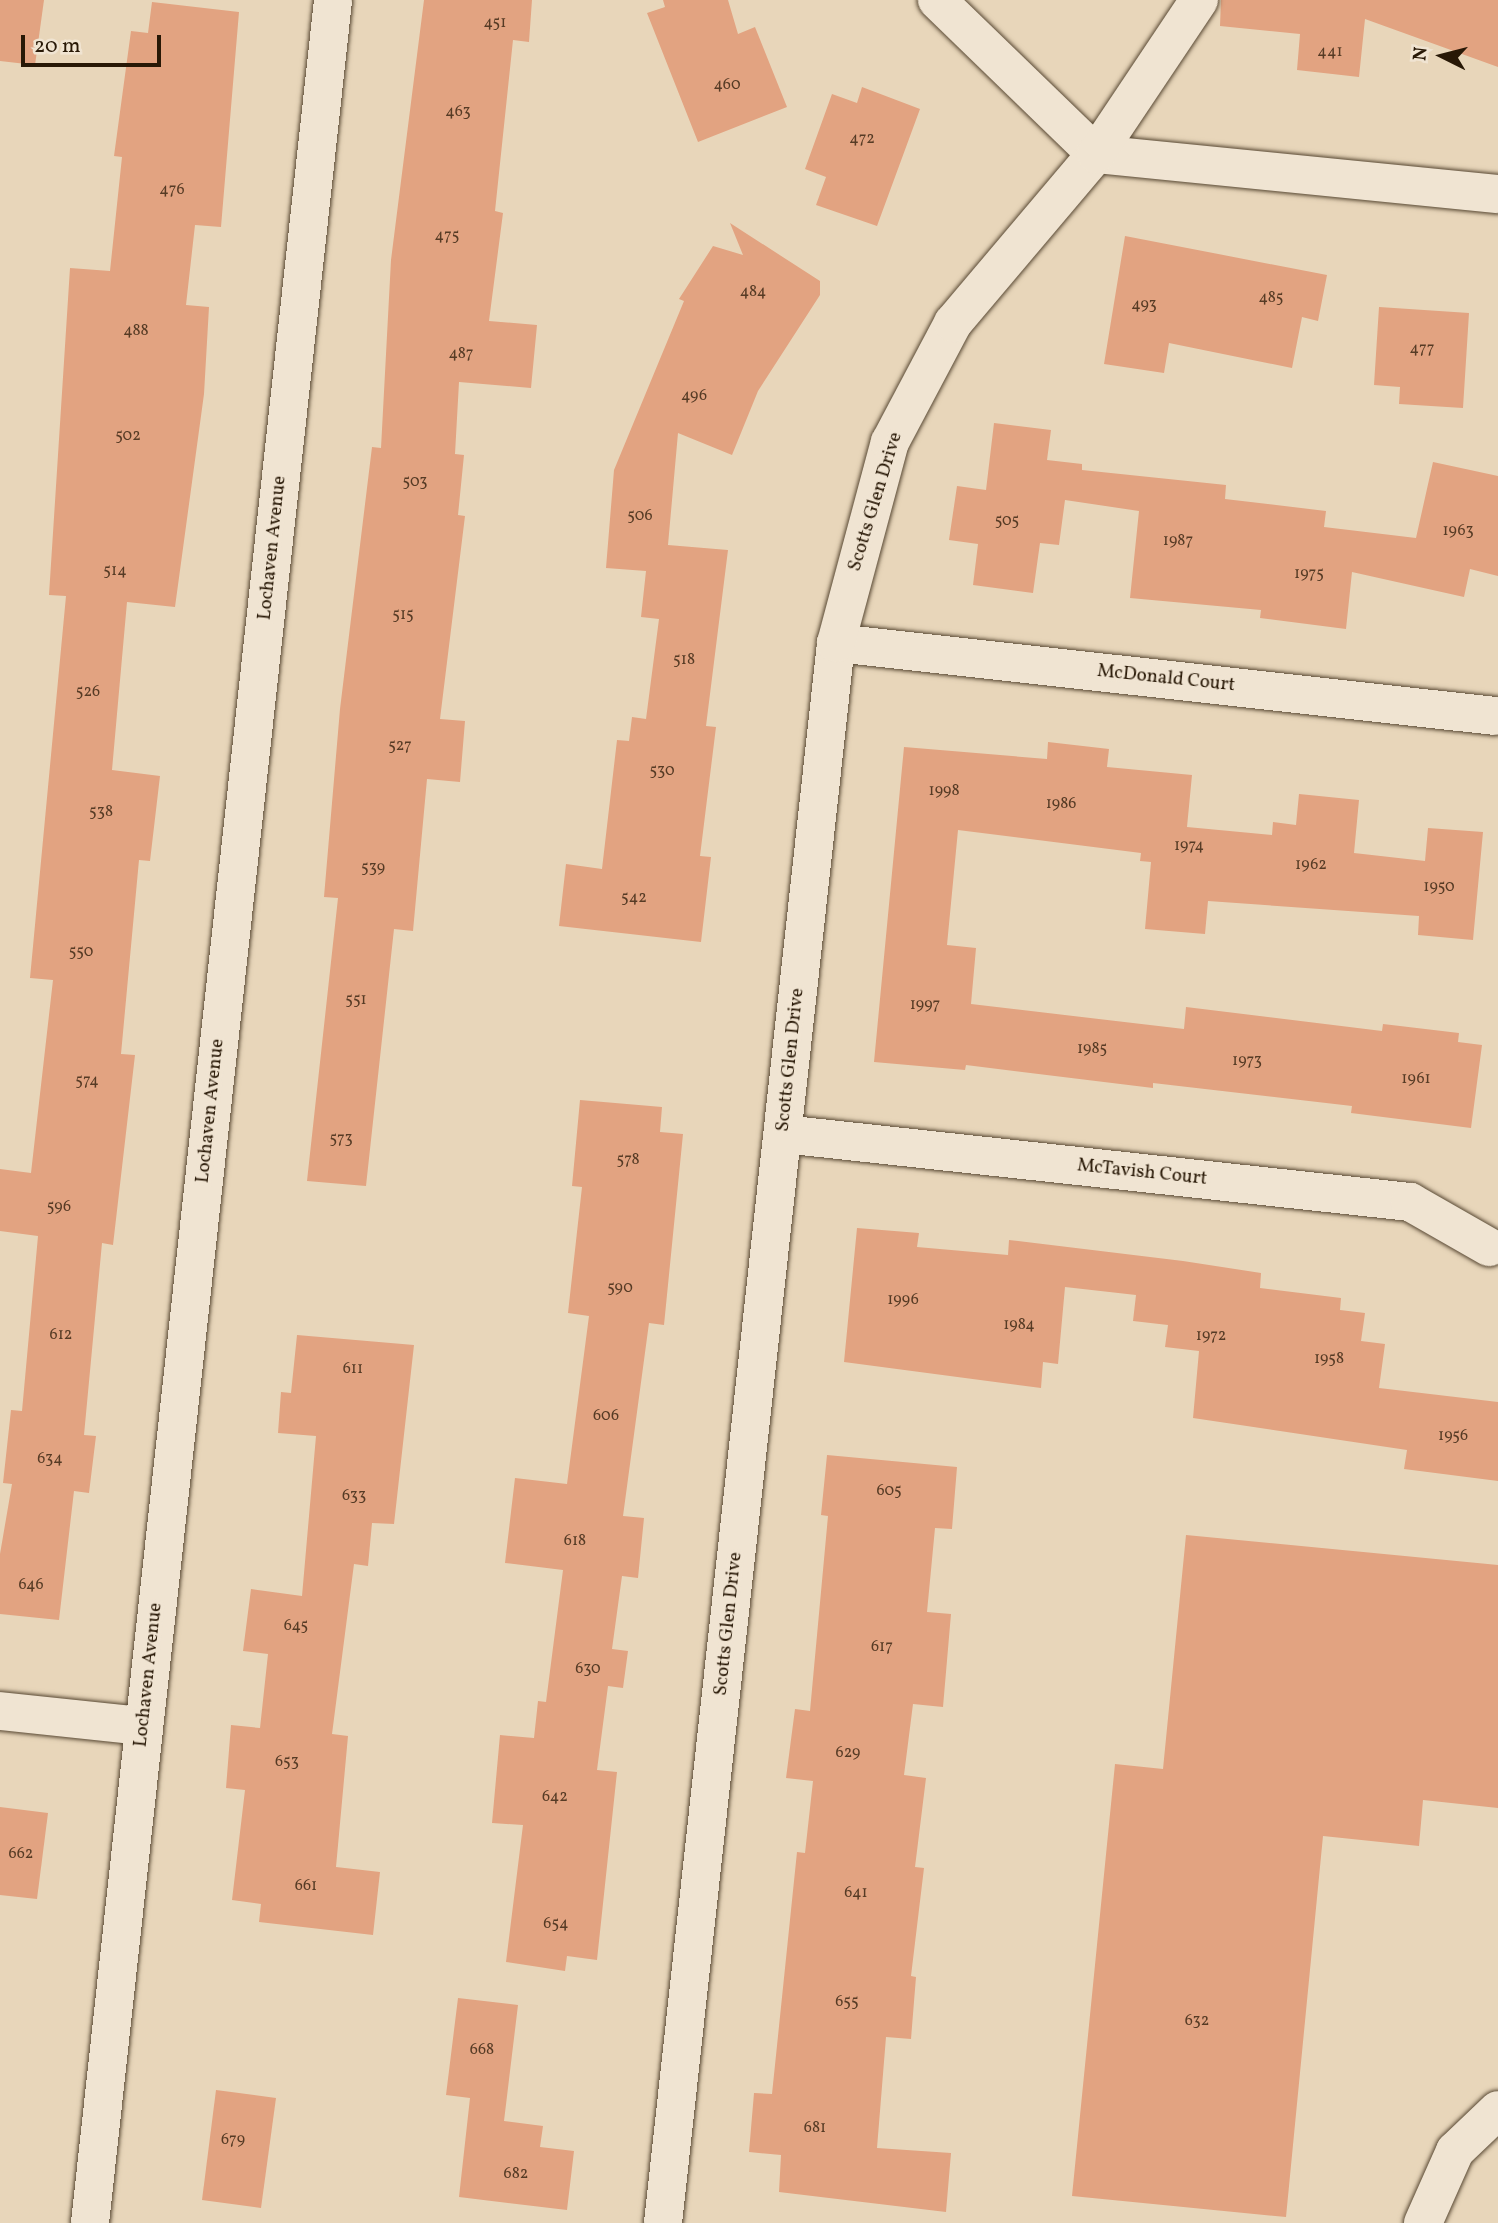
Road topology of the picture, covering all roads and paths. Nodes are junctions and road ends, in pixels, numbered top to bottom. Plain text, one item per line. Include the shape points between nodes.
1 (333, 0) edge
2 (937, 0) edge
3 (1199, 0) edge
4 (1096, 154) junction
5 (1498, 194) edge
6 (836, 643) junction
7 (1495, 716) dead end
8 (783, 1133) junction
9 (1489, 1247) dead end
10 (0, 1711) edge
11 (143, 1726) junction
12 (1498, 2110) edge
13 (90, 2223) edge
14 (663, 2223) edge
15 (1423, 2223) edge

1 - 11 street, Lochaven Avenue
2 - 4 street
3 - 4 street, Scotts Glen Drive
4 - 5 street
4 - 6 street, Scotts Glen Drive via 953,323 890,442
6 - 7 street, McDonald Court
6 - 8 street, Scotts Glen Drive
8 - 9 street, McTavish Court via 1410,1202
8 - 14 street, Scotts Glen Drive
10 - 11 street
11 - 13 street, Lochaven Avenue
12 - 15 street via 1455,2151

